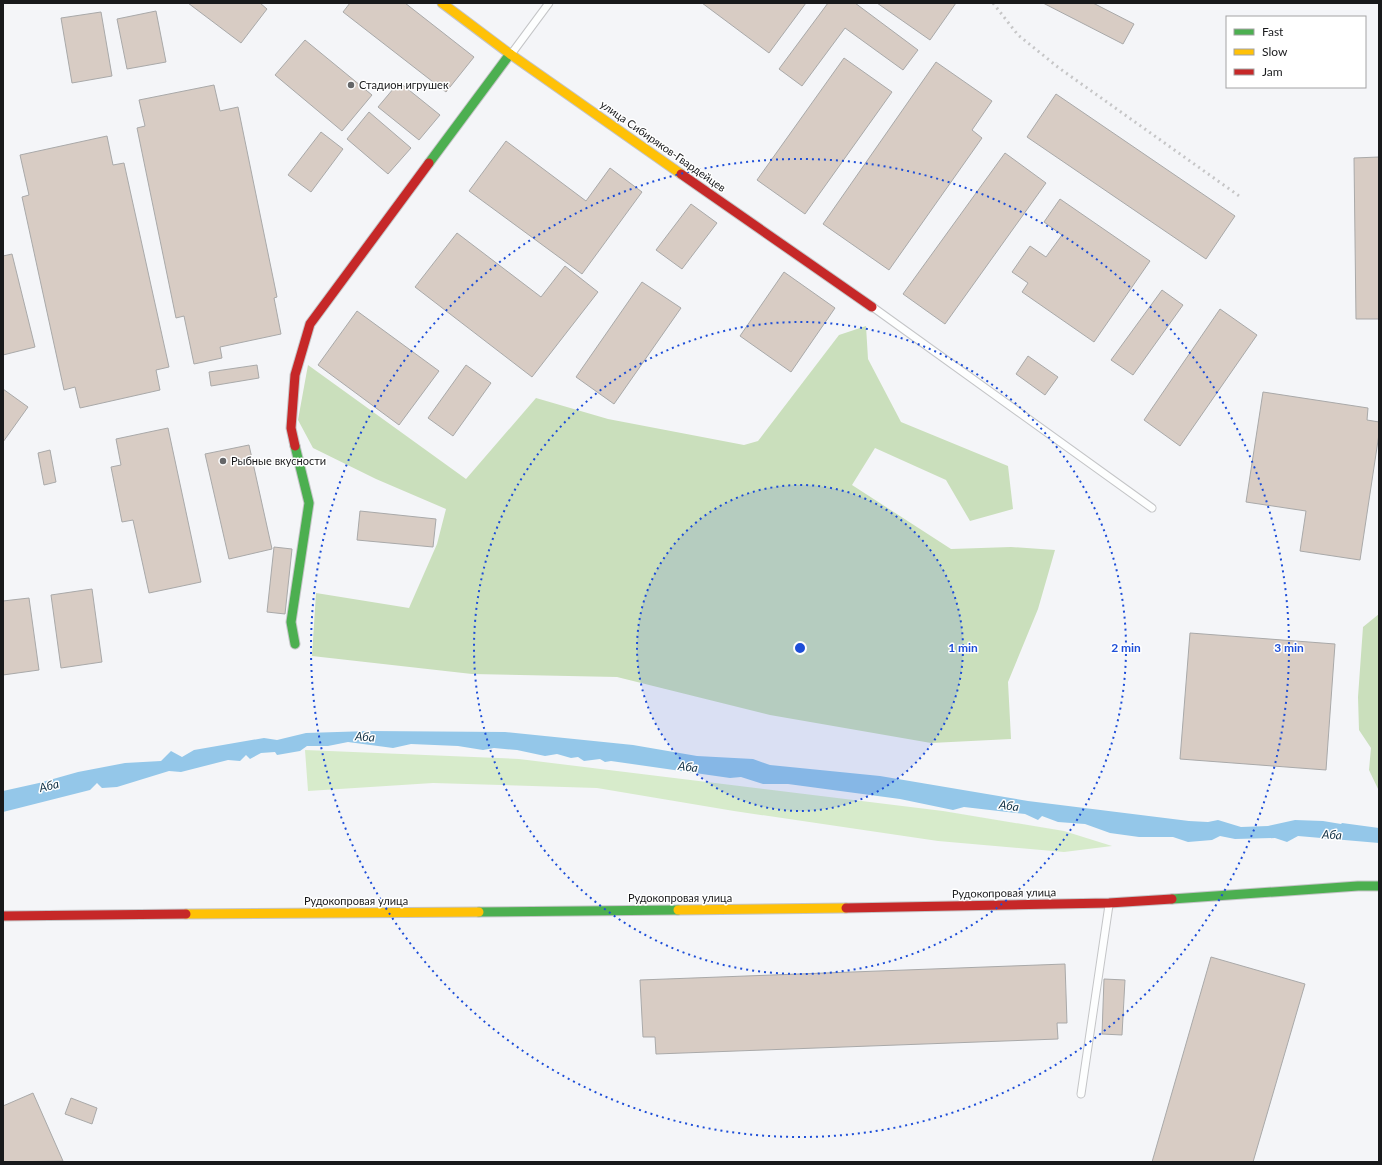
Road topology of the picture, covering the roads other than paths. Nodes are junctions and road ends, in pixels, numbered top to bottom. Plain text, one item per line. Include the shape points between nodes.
1 (442, 3) edge
2 (549, 3) edge
3 (510, 54) junction
4 (872, 307) joint
5 (1152, 508) dead end
6 (295, 644) dead end
7 (1379, 886) edge
8 (1109, 903) junction
9 (3, 916) edge
10 (1081, 1094) dead end

1 - 3 main road, улица Сибиряков-Гвардейцев
2 - 3 lane
3 - 4 main road, улица Сибиряков-Гвардейцев
3 - 6 main road via 310,324 295,375 291,428 308,503 291,622
4 - 5 lane
7 - 8 main road, Рудокопровая улица
8 - 9 main road, Рудокопровая улица via 805,909
8 - 10 lane

